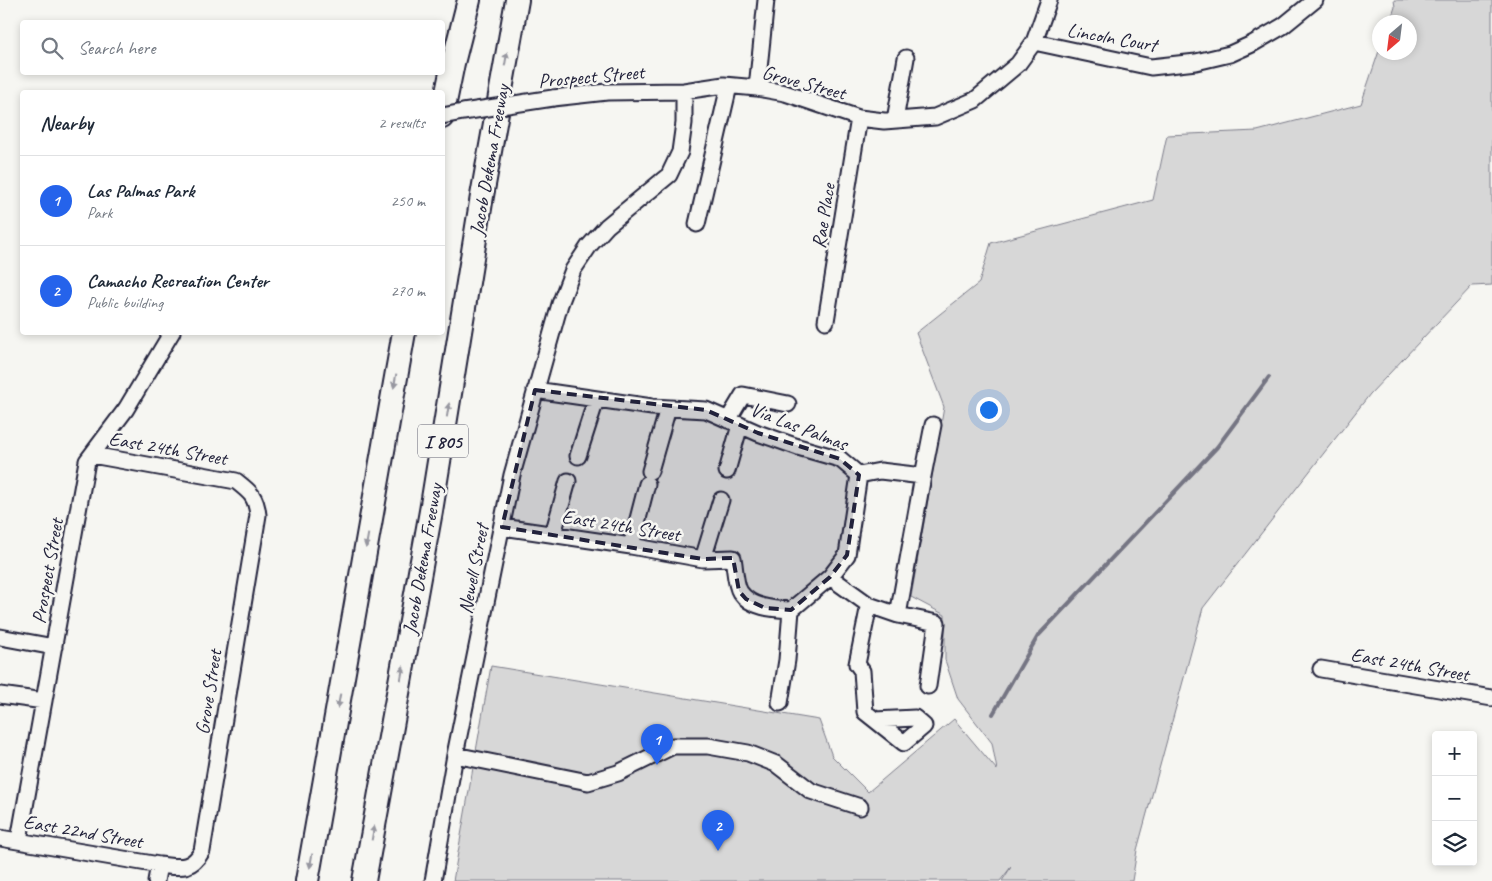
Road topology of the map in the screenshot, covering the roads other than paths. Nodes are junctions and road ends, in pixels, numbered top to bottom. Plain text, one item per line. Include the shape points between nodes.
1 (459, 0) edge
2 (469, 0) edge
3 (517, 0) edge
4 (766, 0) edge
5 (1049, 0) edge
6 (1315, 0) edge
7 (1034, 42) junction
8 (906, 58) dead end
9 (453, 63) junction
10 (729, 86) junction
11 (757, 88) junction
12 (684, 91) junction
13 (445, 102) edge
14 (445, 116) edge
15 (859, 118) junction
16 (895, 120) junction
17 (697, 224) dead end
18 (826, 321) dead end
19 (170, 335) edge
20 (403, 335) edge
21 (535, 390) junction
22 (596, 400) junction
23 (788, 404) dead end
24 (668, 408) junction
25 (734, 422) junction
26 (933, 425) dead end
27 (92, 455) junction
28 (578, 456) dead end
29 (727, 471) dead end
30 (858, 476) junction
31 (923, 476) junction
32 (236, 481) joint
33 (568, 481) dead end
34 (721, 500) dead end
35 (502, 527) junction
36 (553, 534) junction
37 (631, 546) junction
38 (703, 559) junction
39 (830, 577) junction
40 (869, 604) junction
41 (791, 610) junction
42 (898, 615) junction
43 (0, 637) edge
44 (54, 647) junction
45 (1321, 669) dead end
46 (928, 686) dead end
47 (0, 694) edge
48 (1492, 698) edge
49 (44, 701) junction
50 (780, 703) dead end
51 (874, 720) dead end
52 (455, 755) junction
53 (860, 807) dead end
54 (0, 838) edge
55 (19, 840) junction
56 (158, 865) junction
57 (156, 881) edge
58 (307, 881) edge
59 (364, 881) edge
60 (433, 881) edge

1 - 9 highway
2 - 9 highway
59 -> 3 highway, Jacob Dekema Freeway / I 805 via 431,511
4 - 11 street
5 - 7 street, Grove Street
6 - 7 street, Lincoln Court via 1283,26 1252,44 1230,54 1196,62 1151,67
7 - 16 street, Grove Street via 1018,64 975,100 935,116
8 - 16 street
9 - 13 highway
10 - 11 street, Grove Street
10 - 12 street, Grove Street
10 - 17 street
11 - 15 street, Grove Street
12 - 14 street, Prospect Street, bridge via 607,92
12 - 21 street, Newell Street via 680,152 669,175 607,226 573,270
15 - 16 street, Grove Street
15 - 18 street, Rae Place
19 - 27 street, Prospect Street via 126,408
20 -> 58 highway
21 - 22 street, Via Las Palmas
21 - 35 street, Newell Street
22 - 24 street, Via Las Palmas
22 - 28 street
23 - 25 street via 743,395
24 - 25 street, Via Las Palmas via 706,410
24 - 37 street
25 - 29 street
25 - 30 street, Via Las Palmas via 798,447 840,459
26 - 31 street
27 - 32 street, East 24th Street
27 - 44 street, Prospect Street via 87,461
30 - 31 street via 880,471
30 - 39 street, Via Las Palmas via 847,555
31 - 42 street
32 - 56 street, Grove Street via 251,493 257,503 258,515 202,851 197,861 184,867
33 - 36 street
34 - 38 street
35 - 36 street, East 24th Street
35 - 52 street, Newell Street
36 - 37 street, East 24th Street
37 - 38 street, East 24th Street
38 - 41 street, East 24th Street via 733,558 739,591 746,599 765,608
39 - 40 street
39 - 41 street, Via Las Palmas
40 - 42 street
40 - 51 street via 857,664 862,671 865,712
41 - 50 street
42 - 46 street via 937,623
43 - 44 street
44 - 49 street, Prospect Street
45 - 48 street, East 24th Street
47 - 49 street
49 - 55 street, Prospect Street
52 - 53 street via 588,782 618,773 673,746 708,746 748,753 776,764 811,792
52 - 60 street, Newell Street
54 - 55 street, East 22nd Street
55 - 56 street, East 22nd Street
56 - 57 street

